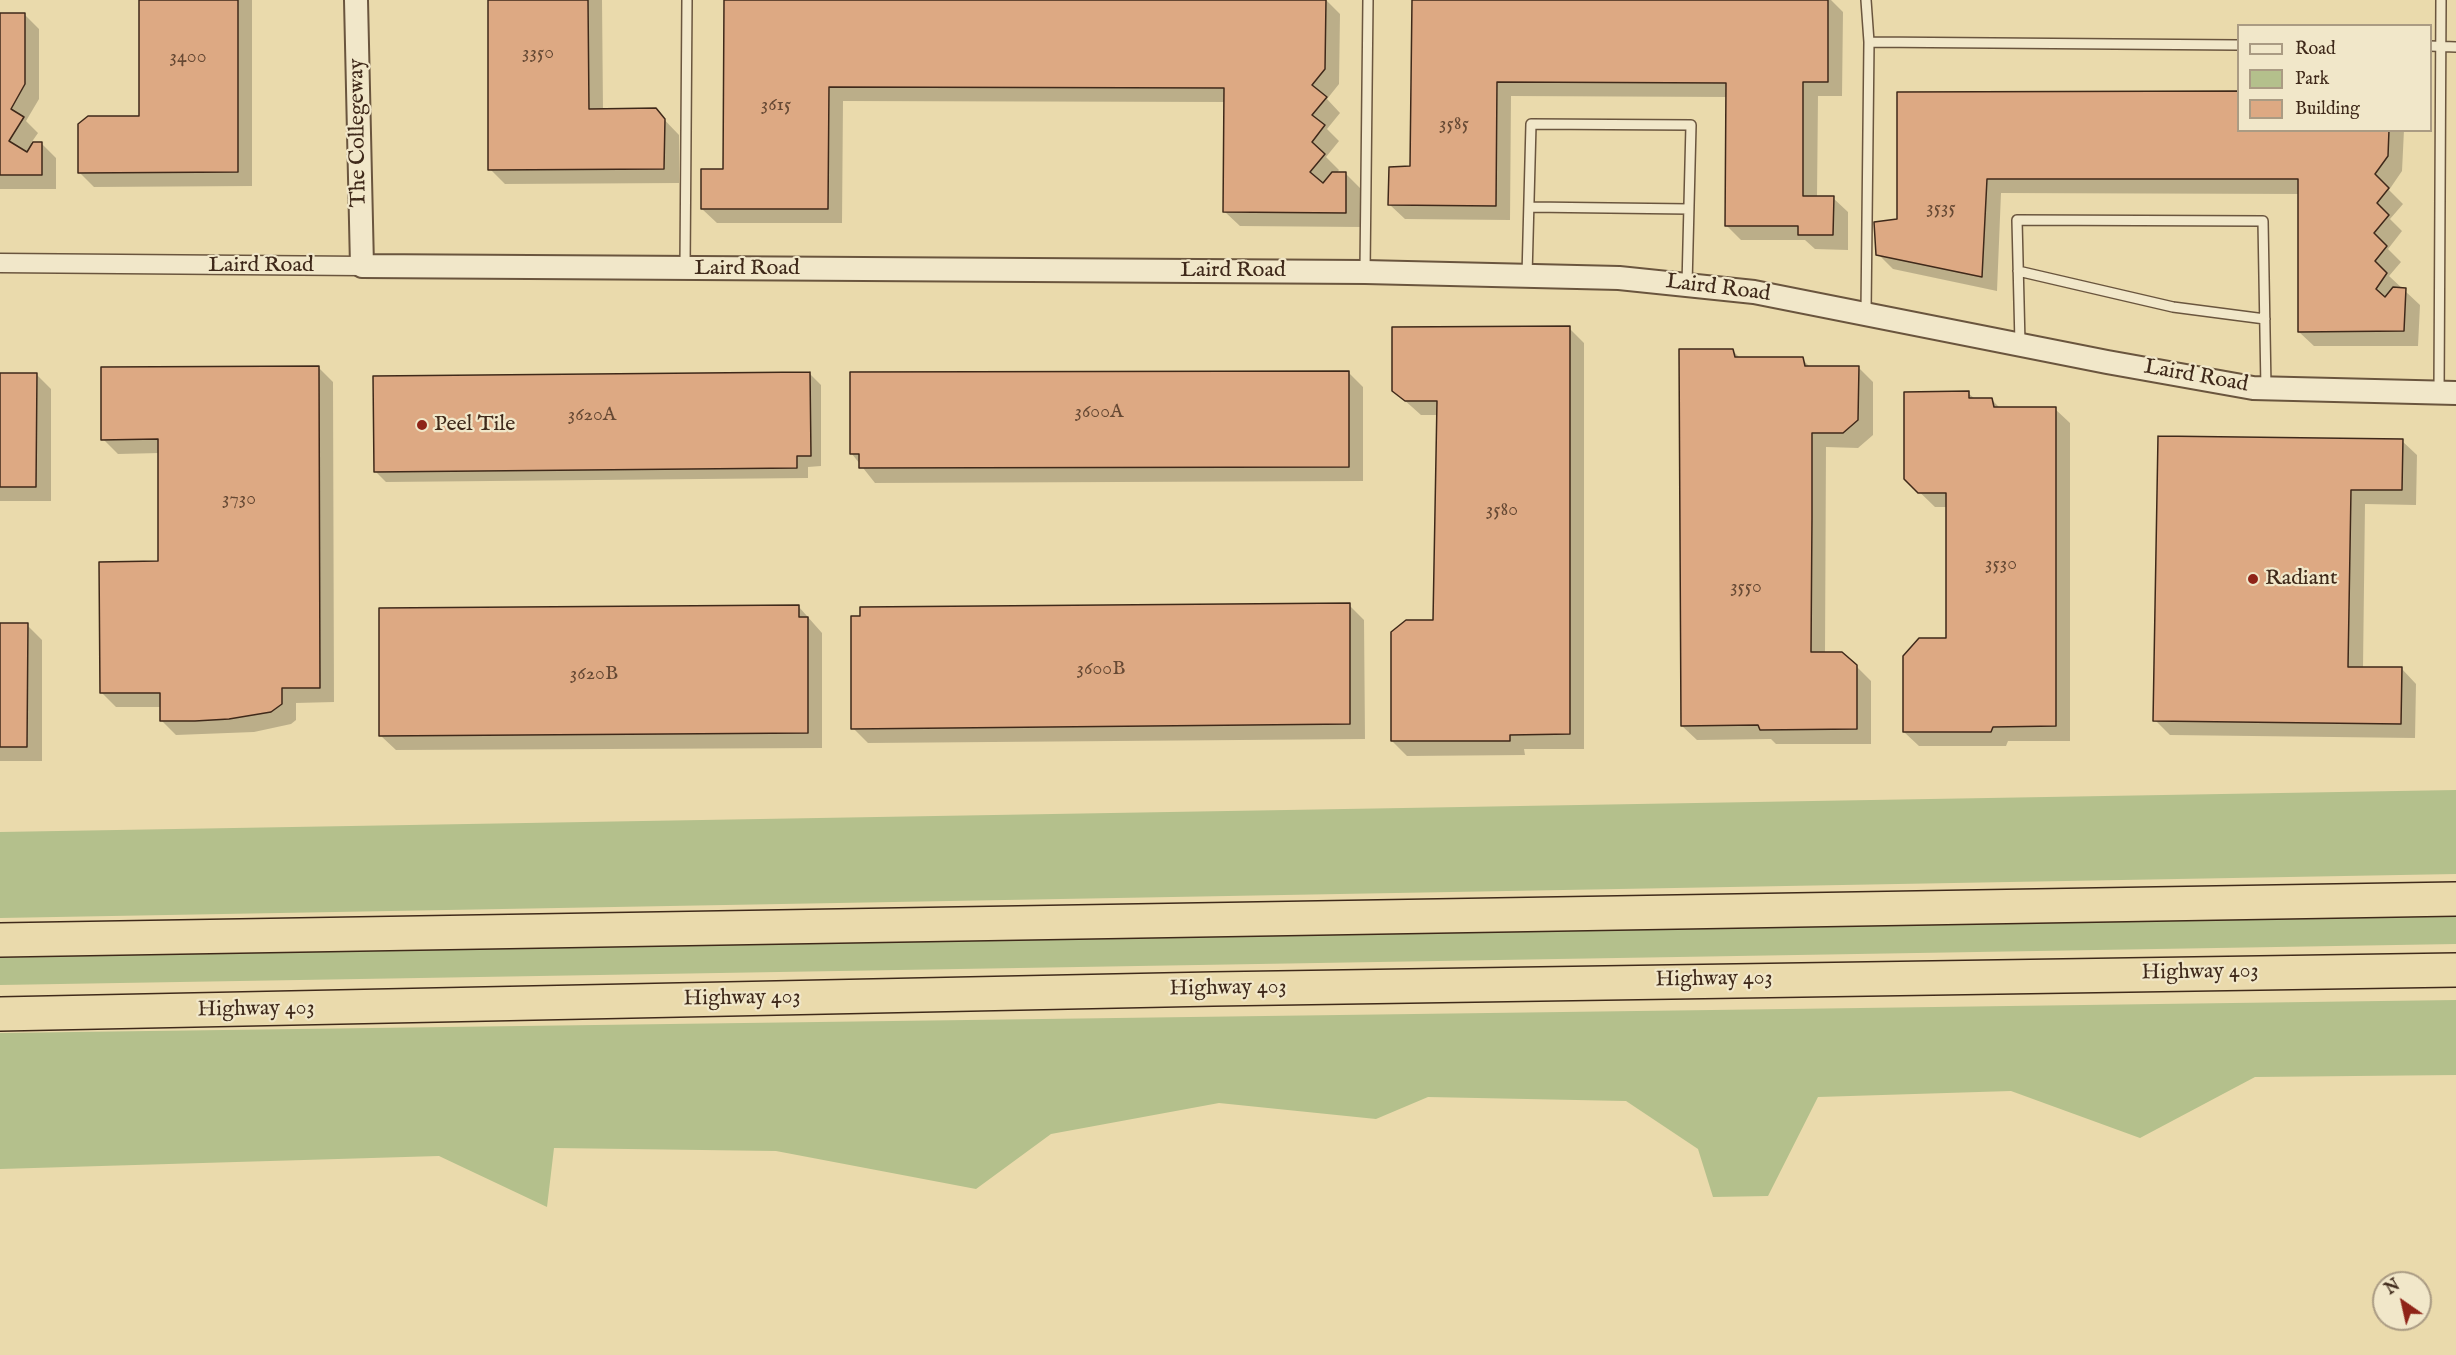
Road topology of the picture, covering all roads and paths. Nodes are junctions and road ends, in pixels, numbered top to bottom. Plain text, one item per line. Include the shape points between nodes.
1 (356, 0) edge
2 (687, 0) edge
3 (1368, 0) edge
4 (1866, 0) edge
5 (2441, 0) edge
6 (1869, 42) junction
7 (2237, 45) edge
8 (2432, 46) edge
9 (2441, 46) junction
10 (2456, 47) edge
11 (1530, 207) junction
12 (1689, 209) junction
13 (0, 263) edge
14 (362, 266) junction
15 (685, 269) junction
16 (2018, 271) junction
17 (1365, 272) junction
18 (1527, 276) junction
19 (1687, 285) junction
20 (1866, 313) junction
21 (2265, 319) junction
22 (2020, 344) junction
23 (2266, 388) junction
24 (2447, 393) edge
25 (2456, 899) edge
26 (0, 940) edge
27 (2456, 970) edge
28 (0, 1014) edge

1 - 14 street, The Collegeway
2 - 15 lane
3 - 17 lane
4 - 6 lane
5 - 9 lane
6 - 7 lane
6 - 20 lane
8 - 9 lane
9 - 10 lane
9 - 24 lane
11 - 12 lane
11 - 12 lane via 1532,124 1691,125
11 - 18 lane
12 - 19 lane
13 - 14 street, Laird Road
14 - 15 street, Laird Road
15 - 17 street, Laird Road
16 - 21 lane via 2173,307
16 - 21 lane via 2017,220 2263,220
16 - 22 lane
17 - 18 street, Laird Road
18 - 19 street, Laird Road via 1619,278
19 - 20 street, Laird Road via 1754,292
20 - 22 street, Laird Road
21 - 23 lane
22 - 23 street, Laird Road
23 - 24 street, Laird Road
25 - 26 highway
27 - 28 highway, Highway 403

